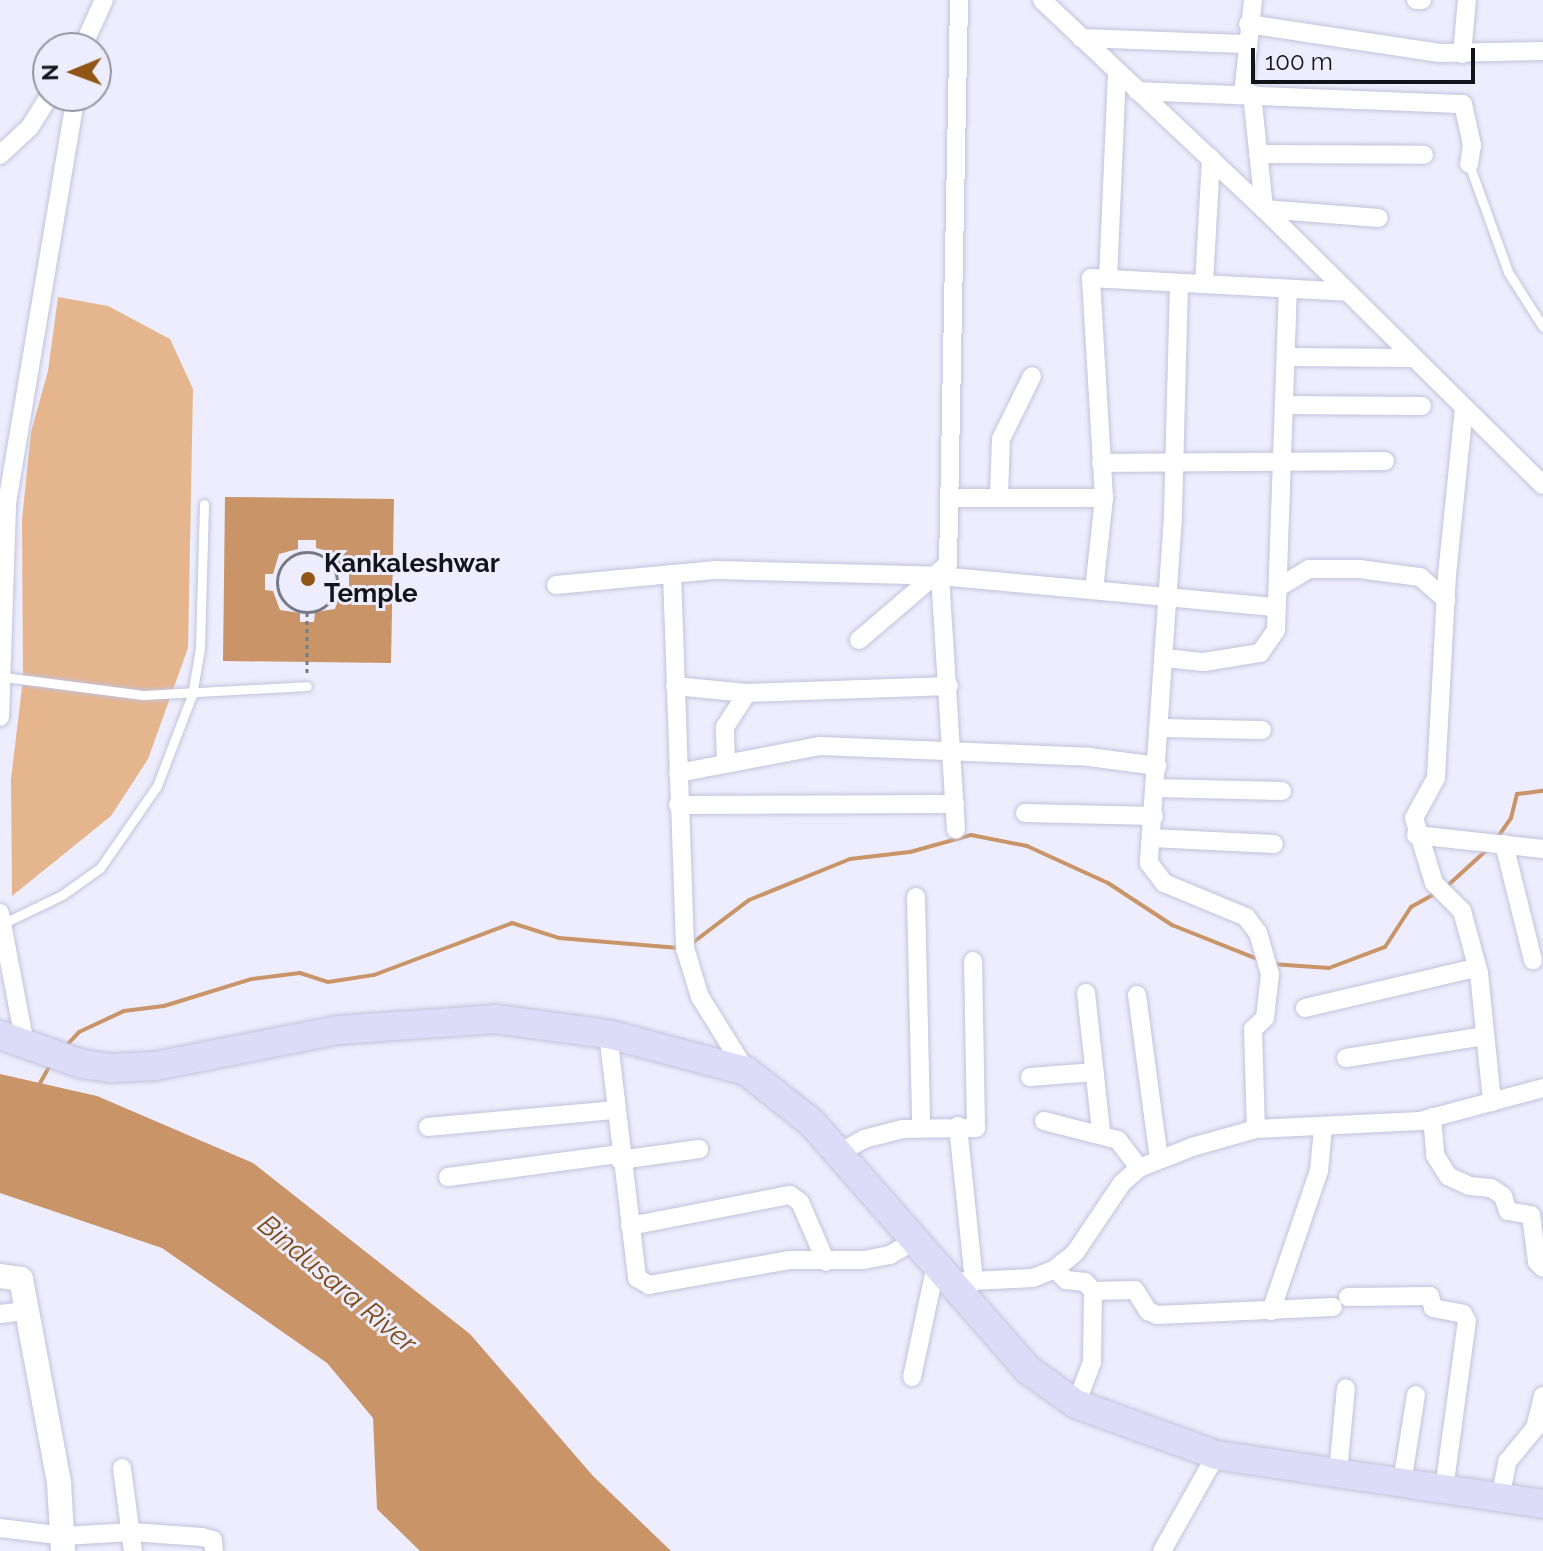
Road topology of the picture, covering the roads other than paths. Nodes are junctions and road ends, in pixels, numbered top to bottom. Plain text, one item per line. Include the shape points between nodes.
1 (104, 0) edge
2 (959, 0) edge
3 (1042, 0) edge
4 (1253, 0) edge
5 (1467, 0) edge
6 (1248, 24) junction
7 (88, 32) edge
8 (1081, 38) junction
9 (1244, 44) junction
10 (1543, 51) edge
11 (1462, 54) junction
12 (1117, 73) junction
13 (1137, 91) junction
14 (1247, 94) junction
15 (39, 112) edge
16 (73, 112) edge
17 (1258, 154) junction
18 (0, 155) edge
19 (1424, 155) dead end
20 (1211, 158) junction
21 (1469, 164) joint
22 (1264, 209) junction
23 (1379, 218) dead end
24 (1108, 279) junction
25 (1179, 283) junction
26 (1204, 284) junction
27 (1288, 289) junction
28 (1347, 292) junction
29 (1543, 327) edge
30 (1286, 357) junction
31 (1413, 358) junction
32 (1032, 376) dead end
33 (1284, 405) junction
34 (1422, 406) dead end
35 (1464, 408) junction
36 (1385, 461) dead end
37 (1282, 462) junction
38 (1101, 463) junction
39 (1174, 464) junction
40 (1543, 485) edge
41 (999, 495) junction
42 (952, 498) junction
43 (1104, 498) junction
44 (204, 504) dead end
45 (672, 574) junction
46 (940, 576) junction
47 (556, 585) dead end
48 (1279, 587) junction
49 (1094, 590) junction
50 (1166, 595) junction
51 (1446, 600) junction
52 (1277, 607) junction
53 (859, 640) dead end
54 (1165, 658) junction
55 (4, 677) junction
56 (307, 686) dead end
57 (675, 686) junction
58 (949, 686) junction
59 (747, 693) junction
60 (192, 695) junction
61 (0, 717) edge
62 (1160, 728) junction
63 (1262, 730) dead end
64 (950, 749) junction
65 (726, 763) junction
66 (1157, 766) junction
67 (678, 773) junction
68 (1155, 788) junction
69 (1282, 791) dead end
70 (955, 804) junction
71 (678, 805) junction
72 (1025, 813) dead end
73 (1154, 816) junction
74 (956, 829) dead end
75 (1416, 835) junction
76 (1151, 838) junction
77 (1274, 844) dead end
78 (1504, 844) junction
79 (1543, 849) edge
80 (916, 897) dead end
81 (1, 918) edge
82 (1533, 960) dead end
83 (973, 961) dead end
84 (1476, 968) junction
85 (1086, 993) dead end
86 (1137, 995) dead end
87 (1305, 1008) dead end
88 (608, 1034) junction
89 (1485, 1036) junction
90 (22, 1041) edge
91 (1346, 1058) dead end
92 (746, 1071) junction
93 (1095, 1072) junction
94 (1030, 1077) dead end
95 (1543, 1088) edge
96 (1492, 1102) junction
97 (615, 1110) junction
98 (1432, 1117) junction
99 (1044, 1121) dead end
100 (921, 1126) junction
101 (958, 1126) junction
102 (428, 1127) dead end
103 (1323, 1128) junction
104 (1256, 1129) junction
105 (1101, 1132) junction
106 (699, 1149) dead end
107 (839, 1153) junction
108 (620, 1157) junction
109 (1159, 1160) junction
110 (1139, 1168) junction
111 (448, 1177) dead end
112 (630, 1226) junction
113 (915, 1240) junction
114 (826, 1262) junction
115 (1543, 1268) edge
116 (1055, 1269) junction
117 (0, 1276) edge
118 (954, 1276) junction
119 (1093, 1291) junction
120 (26, 1311) junction
121 (1271, 1311) junction
122 (0, 1314) edge
123 (912, 1377) dead end
124 (1346, 1388) dead end
125 (1416, 1395) dead end
126 (1543, 1396) edge
127 (1076, 1404) junction
128 (1216, 1455) junction
129 (122, 1468) dead end
130 (1338, 1472) junction
131 (1402, 1483) junction
132 (1444, 1489) junction
133 (1500, 1499) junction
134 (1543, 1504) edge
135 (0, 1528) edge
136 (132, 1542) edge
137 (63, 1544) edge
138 (214, 1551) edge
139 (1162, 1551) edge

1 - 7 street
2 - 42 street
3 - 8 street
4 - 6 street
5 - 11 street
6 - 9 street
6 - 11 street
8 - 9 street
8 - 12 street
9 - 14 street
10 - 11 street
12 - 13 street
12 - 24 street
13 - 14 street
13 - 20 street
14 - 17 street
14 - 21 street via 1463,104 1472,145
15 - 18 street
16 - 55 street via 32,327 7,503
17 - 19 street
17 - 22 street
20 - 22 street
20 - 26 street
21 - 29 lane via 1508,272
22 - 23 street
22 - 28 street
24 - 25 street
24 - 38 street via 1091,278
25 - 26 street
25 - 39 street
26 - 27 street
27 - 28 street
27 - 30 street
28 - 31 street
30 - 31 street
30 - 33 street
31 - 35 street
32 - 41 street via 1001,439
33 - 34 street
33 - 37 street
35 - 40 street
35 - 51 street
36 - 37 street
37 - 39 street
37 - 48 street
38 - 39 street
38 - 43 street
39 - 50 street
41 - 42 street
41 - 43 street
42 - 46 street via 948,564
43 - 49 street
44 - 60 lane via 200,648
45 - 46 street via 716,570
45 - 47 street
45 - 57 street
46 - 49 street
46 - 53 street
46 - 58 street
48 - 51 street via 1309,569 1359,569 1420,577
48 - 52 street
49 - 50 street
50 - 52 street
50 - 54 street
51 - 75 street via 1436,778 1414,818
52 - 54 street via 1276,630 1260,653 1204,662
54 - 62 street
55 - 60 lane via 143,695
55 - 61 street
56 - 60 lane
57 - 59 street
57 - 67 street
58 - 59 street
58 - 64 street
59 - 65 street via 725,727
60 - 81 lane via 157,786 100,868 62,895
62 - 63 street
62 - 66 street
64 - 65 street via 820,746
64 - 66 street
64 - 70 street
65 - 67 street
66 - 68 street
67 - 71 street
68 - 69 street
68 - 73 street
70 - 71 street
70 - 74 street
71 - 92 street via 685,948 700,997
72 - 73 street
73 - 76 street
75 - 78 street
75 - 84 street via 1434,883 1462,911
76 - 77 street
76 - 104 street via 1153,874 1246,917 1266,952 1268,1001 1265,1018 1253,1029
78 - 79 street
78 - 82 street
80 - 100 street
81 - 90 street
83 - 101 street via 976,1128
84 - 87 street
84 - 89 street
85 - 93 street
86 - 109 street
88 - 90 main road via 495,1019 339,1030 155,1066 82,1064
88 - 92 main road
88 - 97 street
89 - 91 street
89 - 96 street
92 - 107 main road via 812,1123
93 - 94 street
93 - 105 street
95 - 96 street
96 - 98 street
97 - 102 street
97 - 108 street
98 - 103 street
98 - 115 street via 1435,1155 1448,1176 1491,1188 1503,1196 1508,1211 1531,1215 1537,1262
99 - 105 street
100 - 101 street
100 - 107 street via 864,1139
101 - 118 street
103 - 104 street via 1299,1124
103 - 121 street via 1315,1185
104 - 109 street
105 - 110 street via 1131,1152
106 - 108 street
107 - 113 main road
108 - 111 street
108 - 112 street
109 - 110 street
110 - 116 street via 1122,1183 1075,1253
112 - 114 street via 790,1195 800,1202
112 - 114 street via 637,1278 649,1285 789,1260
113 - 114 street via 890,1255
113 - 118 main road
116 - 118 street via 1033,1278
116 - 119 street via 1066,1280 1085,1282
117 - 120 street via 21,1279
118 - 123 street
118 - 127 main road via 1027,1369
119 - 121 street via 1135,1290 1148,1311 1157,1315
119 - 127 street via 1092,1362
120 - 122 street
120 - 137 street via 59,1483
121 - 132 street via 1430,1296 1433,1308 1463,1314 1467,1321
124 - 130 street
125 - 131 street
126 - 133 street via 1535,1428 1507,1462
127 - 128 main road
128 - 130 main road
128 - 139 street
129 - 136 street
130 - 131 main road
131 - 132 main road
132 - 133 main road
133 - 134 main road
135 - 137 street
136 - 137 street
136 - 138 street via 202,1537 213,1540

